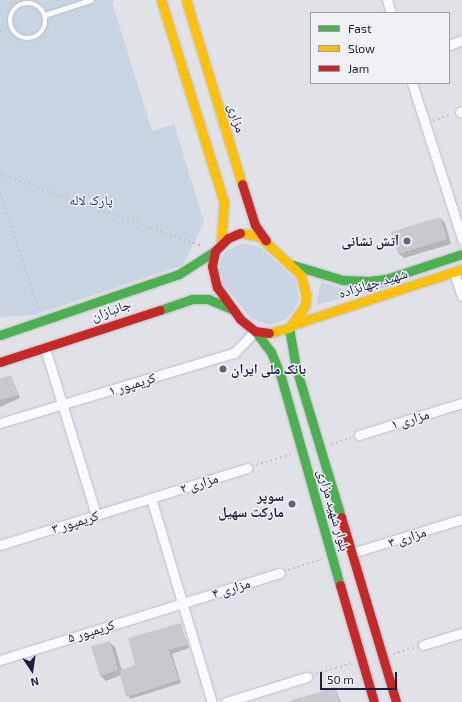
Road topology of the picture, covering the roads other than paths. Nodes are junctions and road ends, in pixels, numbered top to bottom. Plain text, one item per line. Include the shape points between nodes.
1 (91, 0) edge
2 (161, 0) edge
3 (186, 0) edge
4 (387, 0) edge
5 (391, 12) edge
6 (45, 15) junction
7 (462, 40) edge
8 (450, 45) edge
9 (412, 84) edge
10 (462, 239) edge
11 (267, 242) junction
12 (218, 247) junction
13 (462, 254) edge
14 (449, 258) junction
15 (293, 265) junction
16 (458, 271) edge
17 (462, 296) edge
18 (232, 309) junction
19 (291, 326) junction
20 (255, 331) junction
21 (0, 335) edge
22 (45, 348) junction
23 (0, 362) edge
24 (462, 403) edge
25 (62, 405) junction
26 (0, 423) edge
27 (359, 435) road end
28 (247, 468) road end
29 (151, 498) junction
30 (96, 515) junction
31 (462, 519) edge
32 (0, 545) edge
33 (352, 553) junction
34 (280, 572) road end
35 (182, 603) junction
36 (462, 633) edge
37 (423, 645) road end
38 (0, 660) edge
39 (307, 677) road end
40 (212, 702) edge
41 (226, 702) edge
42 (374, 702) edge
43 (396, 702) edge

1 - 6 lane
2 - 12 main road via 224,202
3 - 11 main road, مزاری via 256,225
4 - 5 street
6 - 6 lane via 48,20 44,32 32,39 20,38 11,28 10,15 18,5 31,2 43,8
7 - 8 street
9 - 10 street
11 - 12 main road via 255,235 240,233
11 - 15 main road
12 - 18 main road via 213,275 217,287
12 - 21 main road, جانبازان via 179,274
13 - 14 main road, شهید جهانزاده
14 - 15 main road, شهید جهانزاده via 386,279 369,281 343,280
14 - 16 main road
15 - 19 main road via 301,276 306,295 305,306
16 - 17 street
16 - 19 main road, شهید جهانزاده
18 - 20 main road via 240,320
18 - 22 main road, جانبازان via 208,299 192,299
19 - 20 main road via 276,333
19 - 33 main road, بلوار شهید مزاری via 296,368
20 - 25 street, کریمپور ۱ via 234,353
20 - 42 main road, بلوار شهید مزاری via 276,365
22 - 23 main road, جانبازان
22 - 25 street
24 - 27 street, مزاری ۱
25 - 26 street, کریمپور ۱
25 - 30 street
28 - 29 street, مزاری ۲
29 - 30 street, کریمپور ۳
29 - 35 street
30 - 32 street, کریمپور ۳
31 - 33 street, مزاری ۳
33 - 43 main road, بلوار شهید مزاری
34 - 35 street, مزاری ۴
35 - 38 street, کریمپور ۵
35 - 40 street
36 - 37 street
39 - 41 street

